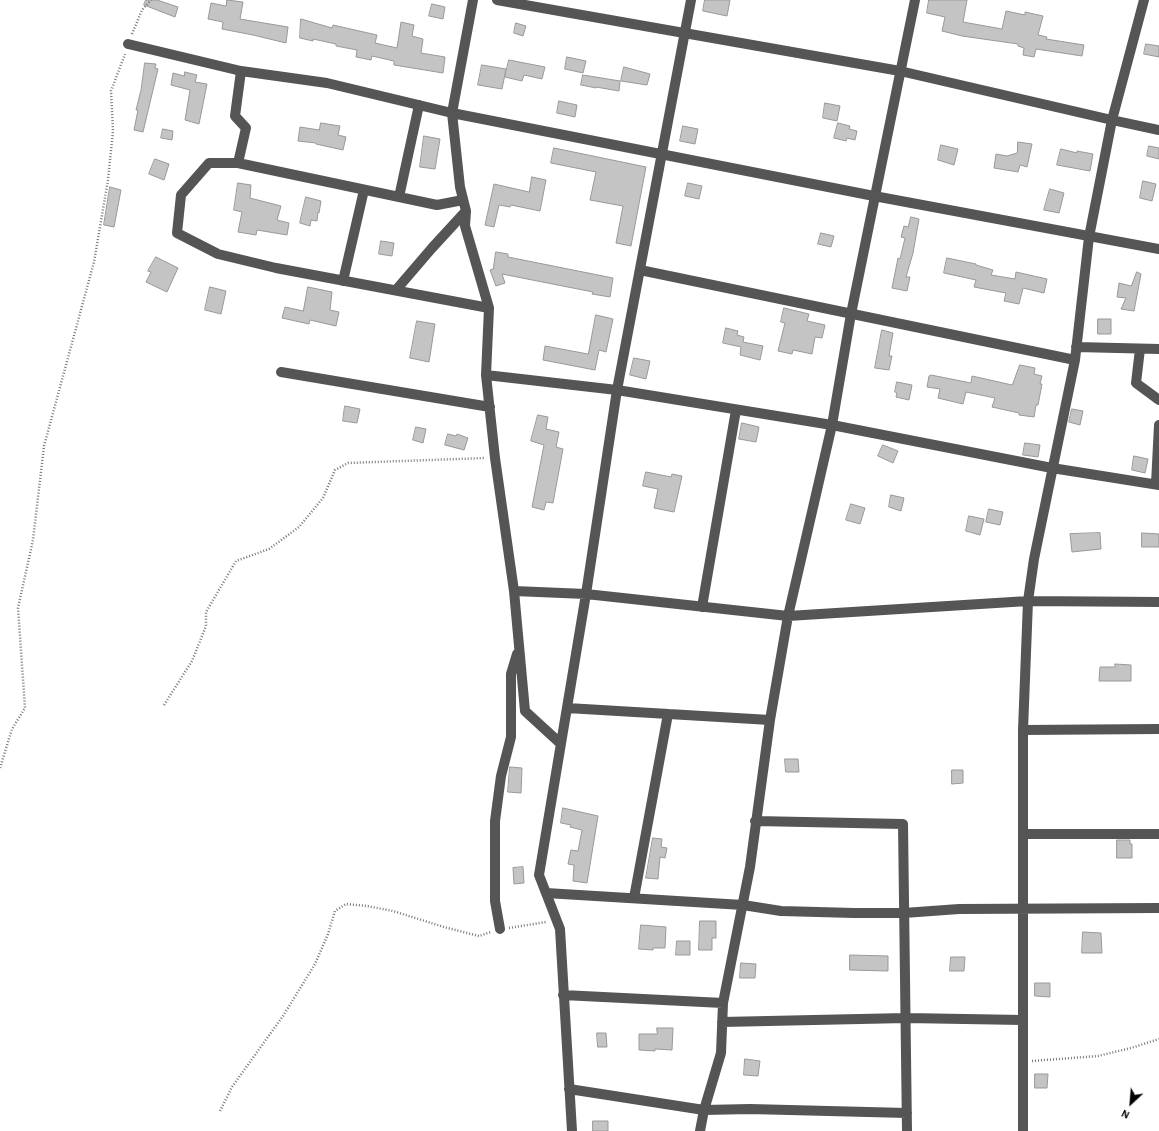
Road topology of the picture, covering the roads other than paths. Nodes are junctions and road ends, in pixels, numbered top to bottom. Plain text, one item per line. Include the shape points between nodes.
1 (473, 0) edge
2 (497, 0) edge
3 (691, 0) edge
4 (915, 0) edge
5 (1144, 0) edge
6 (685, 34) junction
7 (128, 44) road end
8 (241, 71) junction
9 (900, 71) junction
10 (419, 105) junction
11 (452, 113) junction
12 (1112, 120) junction
13 (1159, 130) edge
14 (662, 154) junction
15 (238, 163) junction
16 (364, 190) junction
17 (874, 196) junction
18 (399, 197) junction
19 (463, 200) junction
20 (466, 211) junction
21 (1089, 237) junction
22 (1159, 249) edge
23 (640, 270) junction
24 (343, 281) junction
25 (396, 290) junction
26 (489, 308) junction
27 (851, 314) junction
28 (1076, 347) junction
29 (1140, 349) junction
30 (1159, 349) edge
31 (1075, 360) junction
32 (281, 372) dead end
33 (486, 375) junction
34 (617, 390) junction
35 (1159, 400) edge
36 (490, 407) junction
37 (736, 410) junction
38 (1159, 425) edge
39 (832, 426) junction
40 (1052, 468) junction
41 (1158, 484) edge
42 (514, 591) junction
43 (586, 594) junction
44 (1028, 601) junction
45 (1159, 602) edge
46 (702, 607) junction
47 (788, 616) junction
48 (519, 648) junction
49 (567, 708) junction
50 (668, 714) junction
51 (770, 720) junction
52 (1159, 729) edge
53 (1023, 730) junction
54 (561, 744) junction
55 (755, 821) junction
56 (1023, 834) junction
57 (1159, 834) edge
58 (546, 893) junction
59 (634, 898) junction
60 (743, 904) junction
61 (1159, 908) edge
62 (1024, 910) junction
63 (904, 914) junction
64 (500, 929) road end
65 (563, 995) junction
66 (723, 1003) junction
67 (906, 1018) junction
68 (1023, 1020) junction
69 (722, 1022) junction
70 (569, 1089) junction
71 (704, 1110) junction
72 (907, 1113) junction
73 (572, 1131) edge
74 (700, 1131) edge
75 (907, 1131) edge
76 (1023, 1131) edge

1 - 11 street
2 - 6 street
3 - 6 street
4 - 9 street
5 - 12 street
6 - 9 street
6 - 14 street
7 - 8 street
8 - 10 street via 327,83
8 - 15 street via 234,116 246,128
9 - 12 street
9 - 17 street
10 - 11 street
10 - 18 street
11 - 14 street
11 - 19 street
12 - 13 street
12 - 21 street
14 - 17 street
14 - 23 street
15 - 16 street
15 - 24 street via 208,163 181,195 177,233 218,254
16 - 18 street
16 - 24 street
17 - 21 street
17 - 27 street
18 - 19 street via 437,205
19 - 20 street
20 - 25 street
20 - 26 street via 465,226
21 - 22 street
21 - 28 street
23 - 27 street
23 - 34 street
24 - 25 street
25 - 26 street
26 - 33 street
27 - 31 street
27 - 39 street
28 - 29 street
28 - 31 street
29 - 30 street
29 - 35 street via 1136,384
31 - 40 street
32 - 36 street
33 - 34 street
33 - 36 street
34 - 37 street
34 - 43 street
36 - 42 street
37 - 39 street
37 - 46 street
38 - 41 street
39 - 40 street
39 - 47 street
40 - 41 street
40 - 44 street
42 - 43 street
42 - 48 street
43 - 46 street
43 - 49 street
44 - 45 street
44 - 47 street
44 - 53 street
46 - 47 street
47 - 51 street
48 - 54 street via 525,711
48 - 64 street via 511,674 511,737 501,776 496,821 495,901
49 - 50 street
49 - 54 street
50 - 51 street
50 - 59 street
51 - 55 street
52 - 53 street
53 - 56 street
54 - 58 street via 539,875
55 - 60 street
55 - 63 street via 903,824
56 - 57 street
56 - 62 street
58 - 59 street
58 - 65 street via 560,929
59 - 60 street
60 - 63 street via 781,910
60 - 66 street
61 - 62 street
62 - 63 street via 959,909
62 - 68 street
63 - 67 street
65 - 66 street
65 - 70 street
66 - 69 street
67 - 68 street
67 - 69 street
67 - 72 street
68 - 76 street
69 - 71 street via 721,1053
70 - 71 street
70 - 73 street
71 - 72 street
71 - 74 street
72 - 75 street

